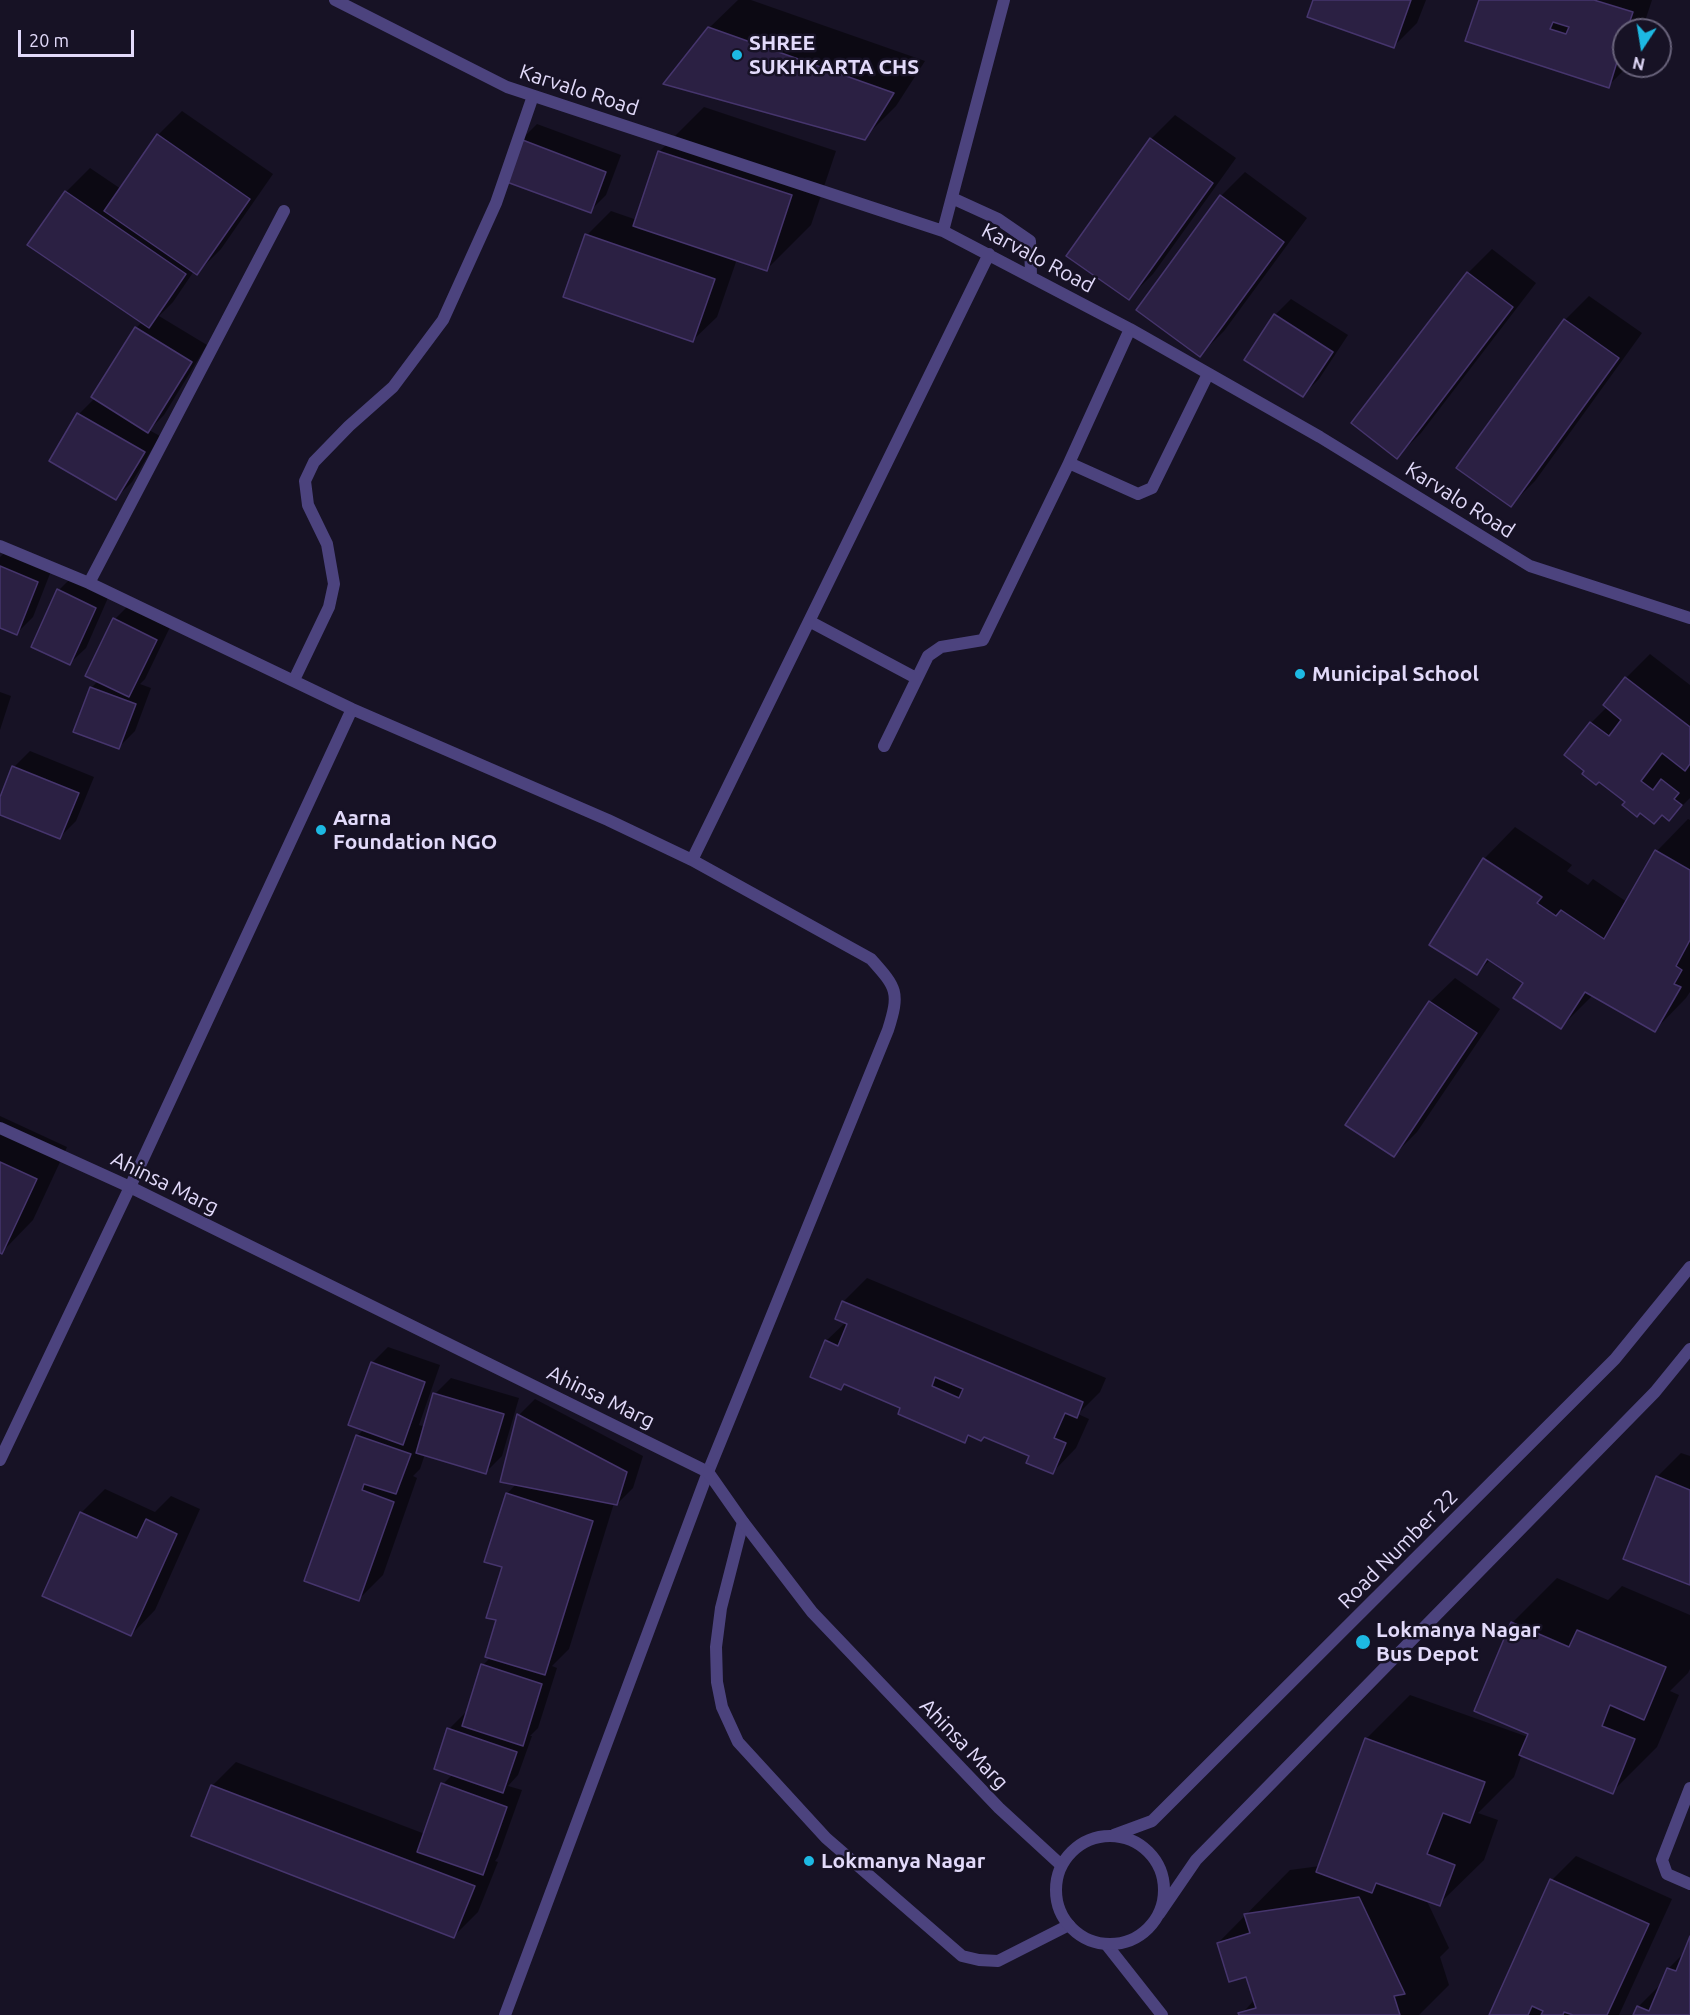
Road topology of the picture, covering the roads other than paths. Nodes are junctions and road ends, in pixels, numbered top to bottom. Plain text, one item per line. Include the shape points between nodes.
1 (335, 0) edge
2 (1004, 0) edge
3 (533, 96) junction
4 (952, 198) junction
5 (284, 211) dead end
6 (943, 231) junction
7 (989, 254) junction
8 (1031, 276) junction
9 (1130, 329) junction
10 (1208, 374) junction
11 (1069, 463) junction
12 (0, 546) edge
13 (89, 583) junction
14 (1690, 618) edge
15 (809, 621) junction
16 (916, 678) junction
17 (294, 680) junction
18 (352, 709) junction
19 (884, 746) dead end
20 (692, 860) junction
21 (0, 1128) edge
22 (130, 1187) junction
23 (1690, 1267) edge
24 (1690, 1349) edge
25 (0, 1460) edge
26 (708, 1472) junction
27 (743, 1522) junction
28 (1690, 1788) edge
29 (1114, 1835) junction
30 (1061, 1865) junction
31 (1690, 1884) edge
32 (1159, 1914) junction
33 (1069, 1925) junction
34 (1106, 1944) junction
35 (505, 2015) edge
36 (1162, 2015) edge

1 - 3 street, Karvalo Road via 507,87
2 - 4 street
3 - 6 street, Karvalo Road
3 - 17 street via 496,203 443,320 393,387 314,462 305,481 308,505 327,544 334,584 329,607
4 - 6 street
4 - 8 street via 998,219 1030,241
5 - 13 street
6 - 7 street, Karvalo Road
7 - 8 street, Karvalo Road
7 - 15 street
8 - 9 street, Karvalo Road
9 - 10 street, Karvalo Road
9 - 11 street
10 - 11 street via 1152,488 1138,494
10 - 14 street, Karvalo Road via 1320,437 1530,566
11 - 16 street via 983,640 942,646 928,656
12 - 13 street
13 - 17 street
15 - 16 street
15 - 20 street
16 - 19 street
17 - 18 street
18 - 20 street
18 - 22 street
20 - 26 street via 871,959 890,980 895,1007
21 - 22 street, Ahinsa Marg
22 - 25 street
22 - 26 street, Ahinsa Marg
23 - 29 street, Road Number 22 via 1616,1359 1152,1821
24 - 32 street via 1655,1392 1196,1860
26 - 27 street, Ahinsa Marg
26 - 35 street
27 - 30 street, Ahinsa Marg via 812,1612 999,1808
27 - 33 street via 721,1608 716,1647 720,1699 738,1742 826,1838 962,1956 998,1961
28 - 31 street via 1662,1860 1667,1874
29 - 30 street via 1093,1838 1075,1848
29 - 32 street via 1135,1841 1152,1854 1162,1872 1165,1894
30 - 33 street via 1056,1888 1058,1907
32 - 34 street via 1146,1931 1127,1942
33 - 34 street via 1085,1938
34 - 36 street

